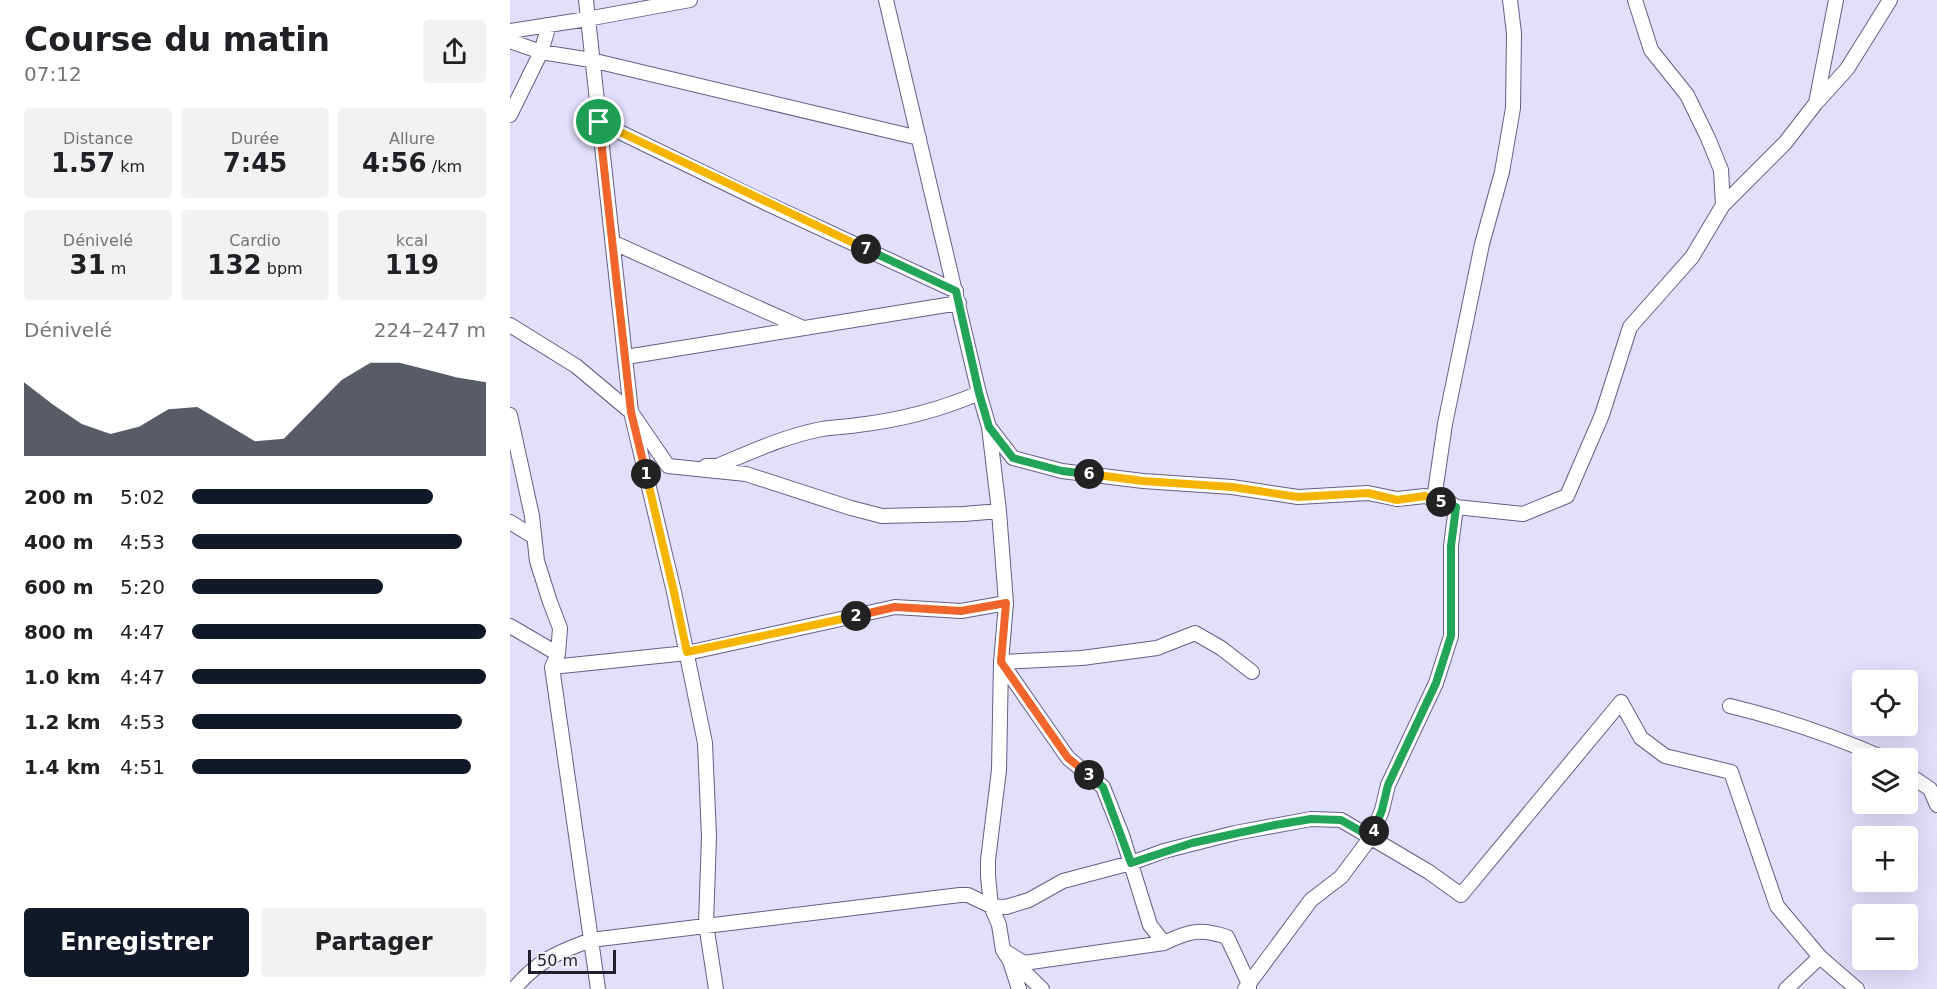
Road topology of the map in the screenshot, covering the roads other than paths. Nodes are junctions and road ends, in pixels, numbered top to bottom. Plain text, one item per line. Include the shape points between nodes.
1 (586, 0) edge
2 (690, 0) edge
3 (886, 0) edge
4 (1510, 0) edge
5 (1635, 0) edge
6 (1836, 0) edge
7 (1890, 0) edge
8 (586, 19) junction
9 (549, 24) junction
10 (510, 31) edge
11 (510, 41) edge
12 (542, 52) junction
13 (591, 60) junction
14 (1816, 103) junction
15 (510, 115) edge
16 (599, 122) junction
17 (919, 138) junction
18 (1723, 206) junction
19 (614, 243) junction
20 (958, 297) junction
21 (510, 325) edge
22 (804, 328) junction
23 (626, 357) junction
24 (979, 393) junction
25 (631, 412) junction
26 (510, 415) edge
27 (989, 427) junction
28 (668, 466) junction
29 (1456, 507) junction
30 (999, 511) junction
31 (510, 522) edge
32 (534, 537) junction
33 (1006, 603) junction
34 (510, 626) edge
35 (687, 652) junction
36 (558, 654) junction
37 (1001, 662) junction
38 (552, 667) junction
39 (1252, 672) dead end
40 (1730, 706) dead end
41 (1860, 748) edge
42 (1918, 781) edge
43 (1937, 805) edge
44 (1371, 837) junction
45 (1131, 863) junction
46 (992, 906) junction
47 (706, 924) junction
48 (591, 940) junction
49 (1164, 943) junction
50 (1004, 950) junction
51 (1820, 957) junction
52 (1248, 987) edge
53 (514, 989) edge
54 (598, 989) edge
55 (716, 989) edge
56 (1019, 989) edge
57 (1042, 989) edge
58 (1786, 989) edge
59 (1857, 989) edge

1 - 8 street
2 - 8 street
3 - 17 street
4 - 29 street via 1514,33 1513,108 1502,172 1482,244 1435,492
5 - 18 street via 1651,50 1687,95 1708,138 1721,170
6 - 14 street
7 - 14 street via 1847,69
8 - 9 street
8 - 13 street
9 - 10 street
9 - 12 street
11 - 12 street
12 - 13 street
12 - 15 street
13 - 16 street
13 - 17 street
14 - 18 street via 1785,143
16 - 19 street
16 - 20 street
17 - 20 street
18 - 29 street via 1692,257 1630,327 1602,415 1567,496 1523,514
19 - 22 street
19 - 23 street
20 - 22 street
20 - 24 street
21 - 25 street via 576,366
22 - 23 street
23 - 25 street
24 - 27 street
24 - 28 street via 922,414 790,436 717,466
25 - 28 street
25 - 35 street
26 - 32 street
27 - 29 street via 1013,458 1062,471 1298,497 1368,493 1397,500 1425,496
27 - 30 street
28 - 30 street via 746,474 882,516
29 - 44 street via 1451,546 1451,636 1436,683 1388,785
30 - 33 street
31 - 32 street
32 - 36 street via 537,561 560,628
33 - 35 street via 961,611 895,607
33 - 37 street
34 - 36 street
35 - 38 street
35 - 47 street via 705,743 709,837
36 - 38 street
37 - 39 street via 1082,658 1157,648 1195,633
37 - 45 street via 1068,758 1103,787
37 - 46 street via 999,770 988,860
38 - 48 street
40 - 41 street via 1776,717
42 - 43 street via 1930,789
44 - 45 street via 1341,820 1311,819 1192,843
44 - 51 street via 1461,895 1621,702 1641,738 1665,756 1731,772 1777,906
44 - 52 street via 1341,877 1311,900
45 - 46 street via 1063,881 1006,907
45 - 49 street via 1150,925
46 - 47 street via 960,895
46 - 50 street
47 - 48 street
47 - 55 street
48 - 53 street via 557,952
48 - 54 street
49 - 50 street via 1024,963
49 - 52 street via 1188,932 1209,931 1227,937
50 - 56 street
50 - 57 street
51 - 58 street
51 - 59 street

